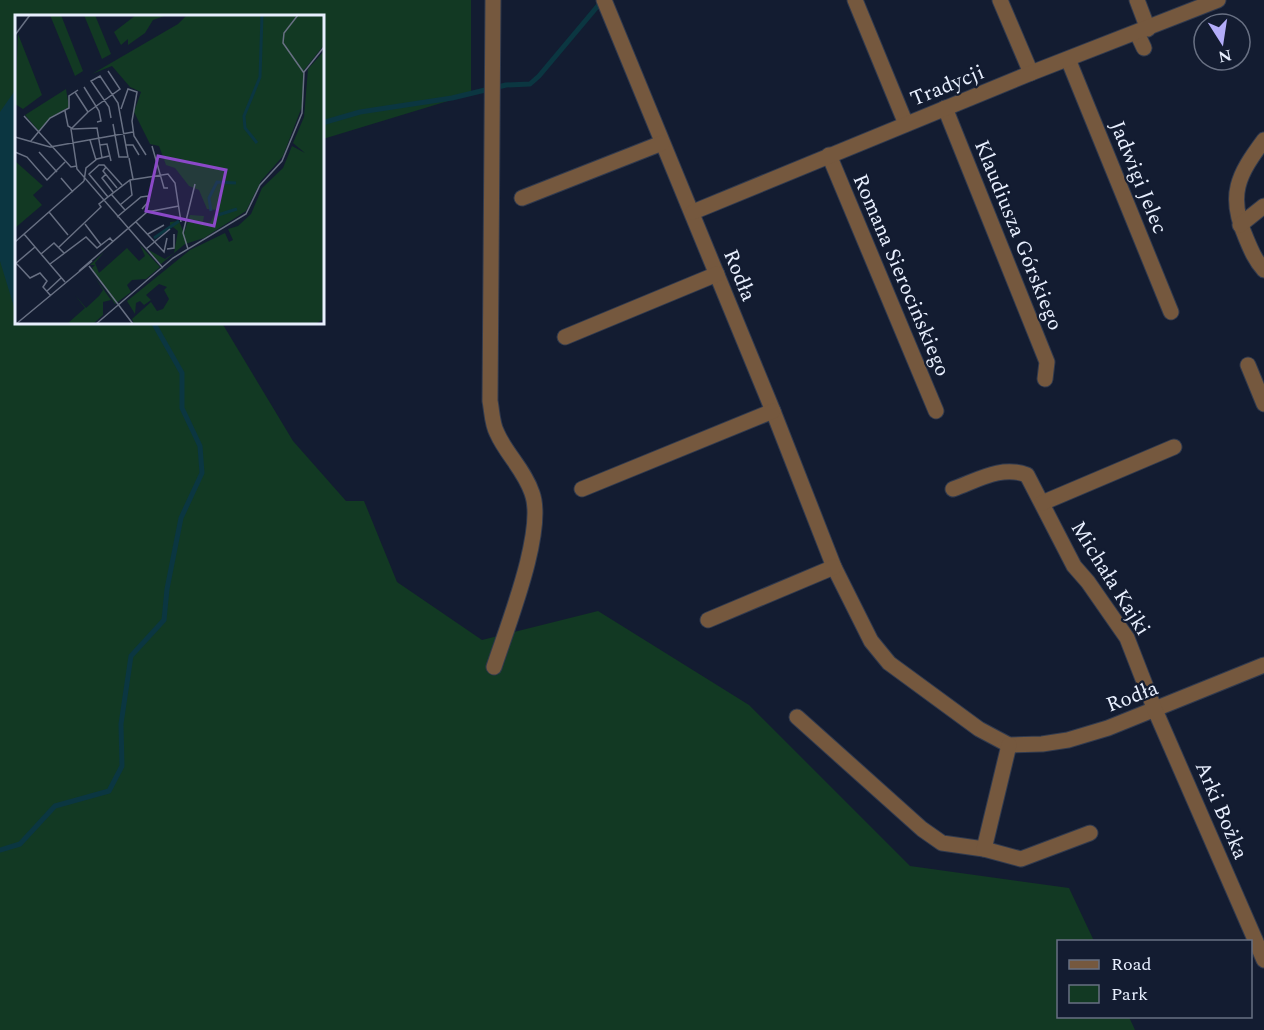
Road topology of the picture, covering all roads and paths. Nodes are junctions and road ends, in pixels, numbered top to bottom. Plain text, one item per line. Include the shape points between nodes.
1 (493, 0) edge
2 (604, 0) edge
3 (855, 0) edge
4 (1000, 0) edge
5 (1137, 0) edge
6 (1218, 0) edge
7 (1143, 31) junction
8 (1144, 48) dead end
9 (1068, 59) junction
10 (1031, 73) junction
11 (945, 108) junction
12 (906, 124) junction
13 (1264, 140) edge
14 (662, 143) junction
15 (829, 155) junction
16 (522, 198) dead end
17 (1264, 206) edge
18 (693, 212) junction
19 (1240, 225) junction
20 (1264, 270) edge
21 (717, 274) junction
22 (1171, 312) dead end
23 (565, 336) dead end
24 (1248, 365) dead end
25 (1045, 379) dead end
26 (1264, 404) edge
27 (774, 411) junction
28 (936, 411) dead end
29 (1174, 447) dead end
30 (582, 489) dead end
31 (954, 489) dead end
32 (1042, 503) junction
33 (834, 567) junction
34 (708, 620) dead end
35 (1264, 665) edge
36 (494, 667) dead end
37 (1155, 710) junction
38 (797, 717) dead end
39 (1009, 745) junction
40 (1090, 833) dead end
41 (984, 849) junction
42 (1264, 960) edge

1 - 36 street via 490,401 496,432 529,484 536,508 529,559
2 - 14 street, Rodła
3 - 12 street
4 - 10 street
5 - 7 street
6 - 7 street, Tradycji
7 - 8 street
7 - 9 street, Tradycji
9 - 10 street, Tradycji
9 - 22 street, Jadwigi Jelec
10 - 11 street, Tradycji
11 - 12 street, Tradycji
11 - 25 street, Klaudiusza Górskiego via 1047,362
12 - 15 street, Tradycji
13 - 19 street via 1242,172 1236,192
14 - 16 street
14 - 18 street, Rodła
15 - 18 street, Tradycji
15 - 28 street, Romana Sierocińskiego
17 - 19 street
18 - 21 street, Rodła
19 - 20 street
21 - 23 street
21 - 27 street, Rodła
24 - 26 street
27 - 30 street
27 - 33 street, Rodła
29 - 32 street, Michała Kajki
31 - 32 street, Michała Kajki via 1015,470 1027,475
32 - 37 street, Michała Kajki via 1074,566 1127,638
33 - 34 street
33 - 39 street, Rodła via 871,641 889,663 979,729
35 - 37 street, Rodła
37 - 39 street, Rodła via 1068,740
37 - 42 street, Arki Bożka
38 - 41 street via 922,829 942,843
39 - 41 street
40 - 41 street via 1021,859

